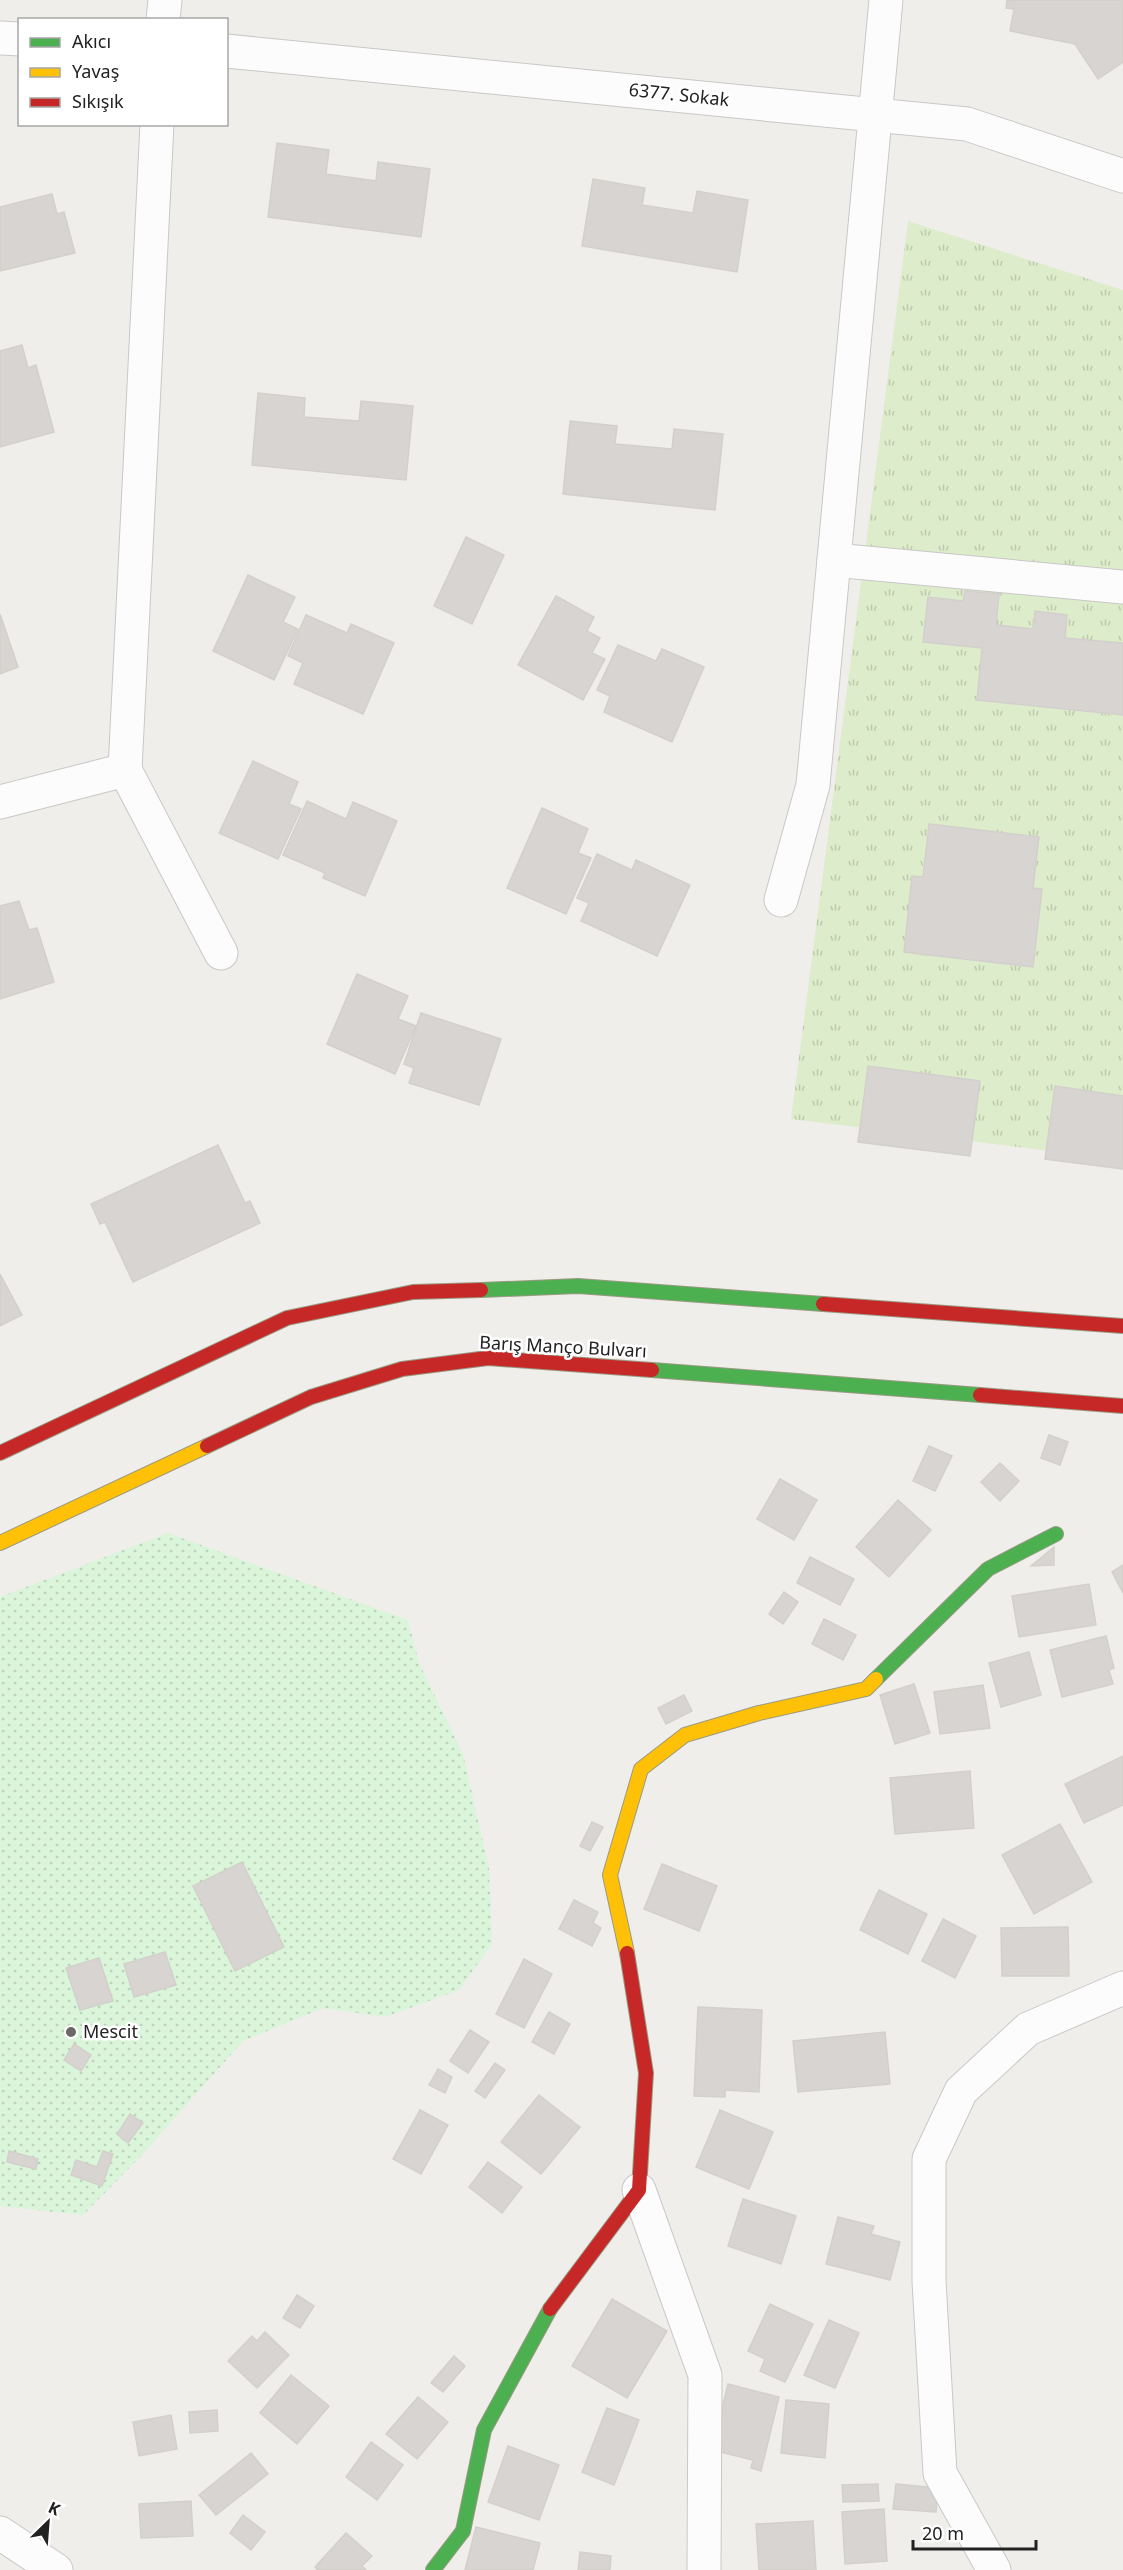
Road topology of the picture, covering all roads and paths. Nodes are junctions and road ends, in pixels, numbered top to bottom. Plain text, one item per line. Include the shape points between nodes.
1 (165, 0) edge
2 (886, 0) edge
3 (163, 18) edge
4 (0, 38) edge
5 (18, 39) edge
6 (228, 51) edge
7 (875, 114) junction
8 (157, 126) edge
9 (1123, 176) edge
10 (834, 560) junction
11 (1123, 587) edge
12 (125, 770) junction
13 (0, 802) edge
14 (781, 900) dead end
15 (221, 953) dead end
16 (1123, 1326) edge
17 (1123, 1406) edge
18 (0, 1453) edge
19 (1056, 1534) dead end
20 (0, 1543) edge
21 (1123, 1988) edge
22 (639, 2190) junction
23 (0, 2533) edge
24 (56, 2570) edge
25 (433, 2570) edge
26 (704, 2570) edge
27 (994, 2570) edge

1 - 3 street
2 - 7 street
4 - 5 street
6 - 7 street, 6377. Sokak
7 - 9 street, 6377. Sokak via 967,124
7 - 10 street
8 - 12 street
10 - 11 street
10 - 14 street via 813,785
12 - 13 street
12 - 15 street
16 - 18 main road via 578,1286 413,1292 287,1318
17 - 20 main road, Barış Manço Bulvarı via 488,1358 402,1369 311,1397
19 - 22 main road via 988,1569 866,1689 685,1734 642,1769 610,1875 631,1973 646,2073
21 - 27 street via 1028,2029 961,2091 929,2159 928,2281 940,2473
22 - 25 main road via 551,2308 484,2430 463,2530
22 - 26 street via 705,2375
23 - 24 street

